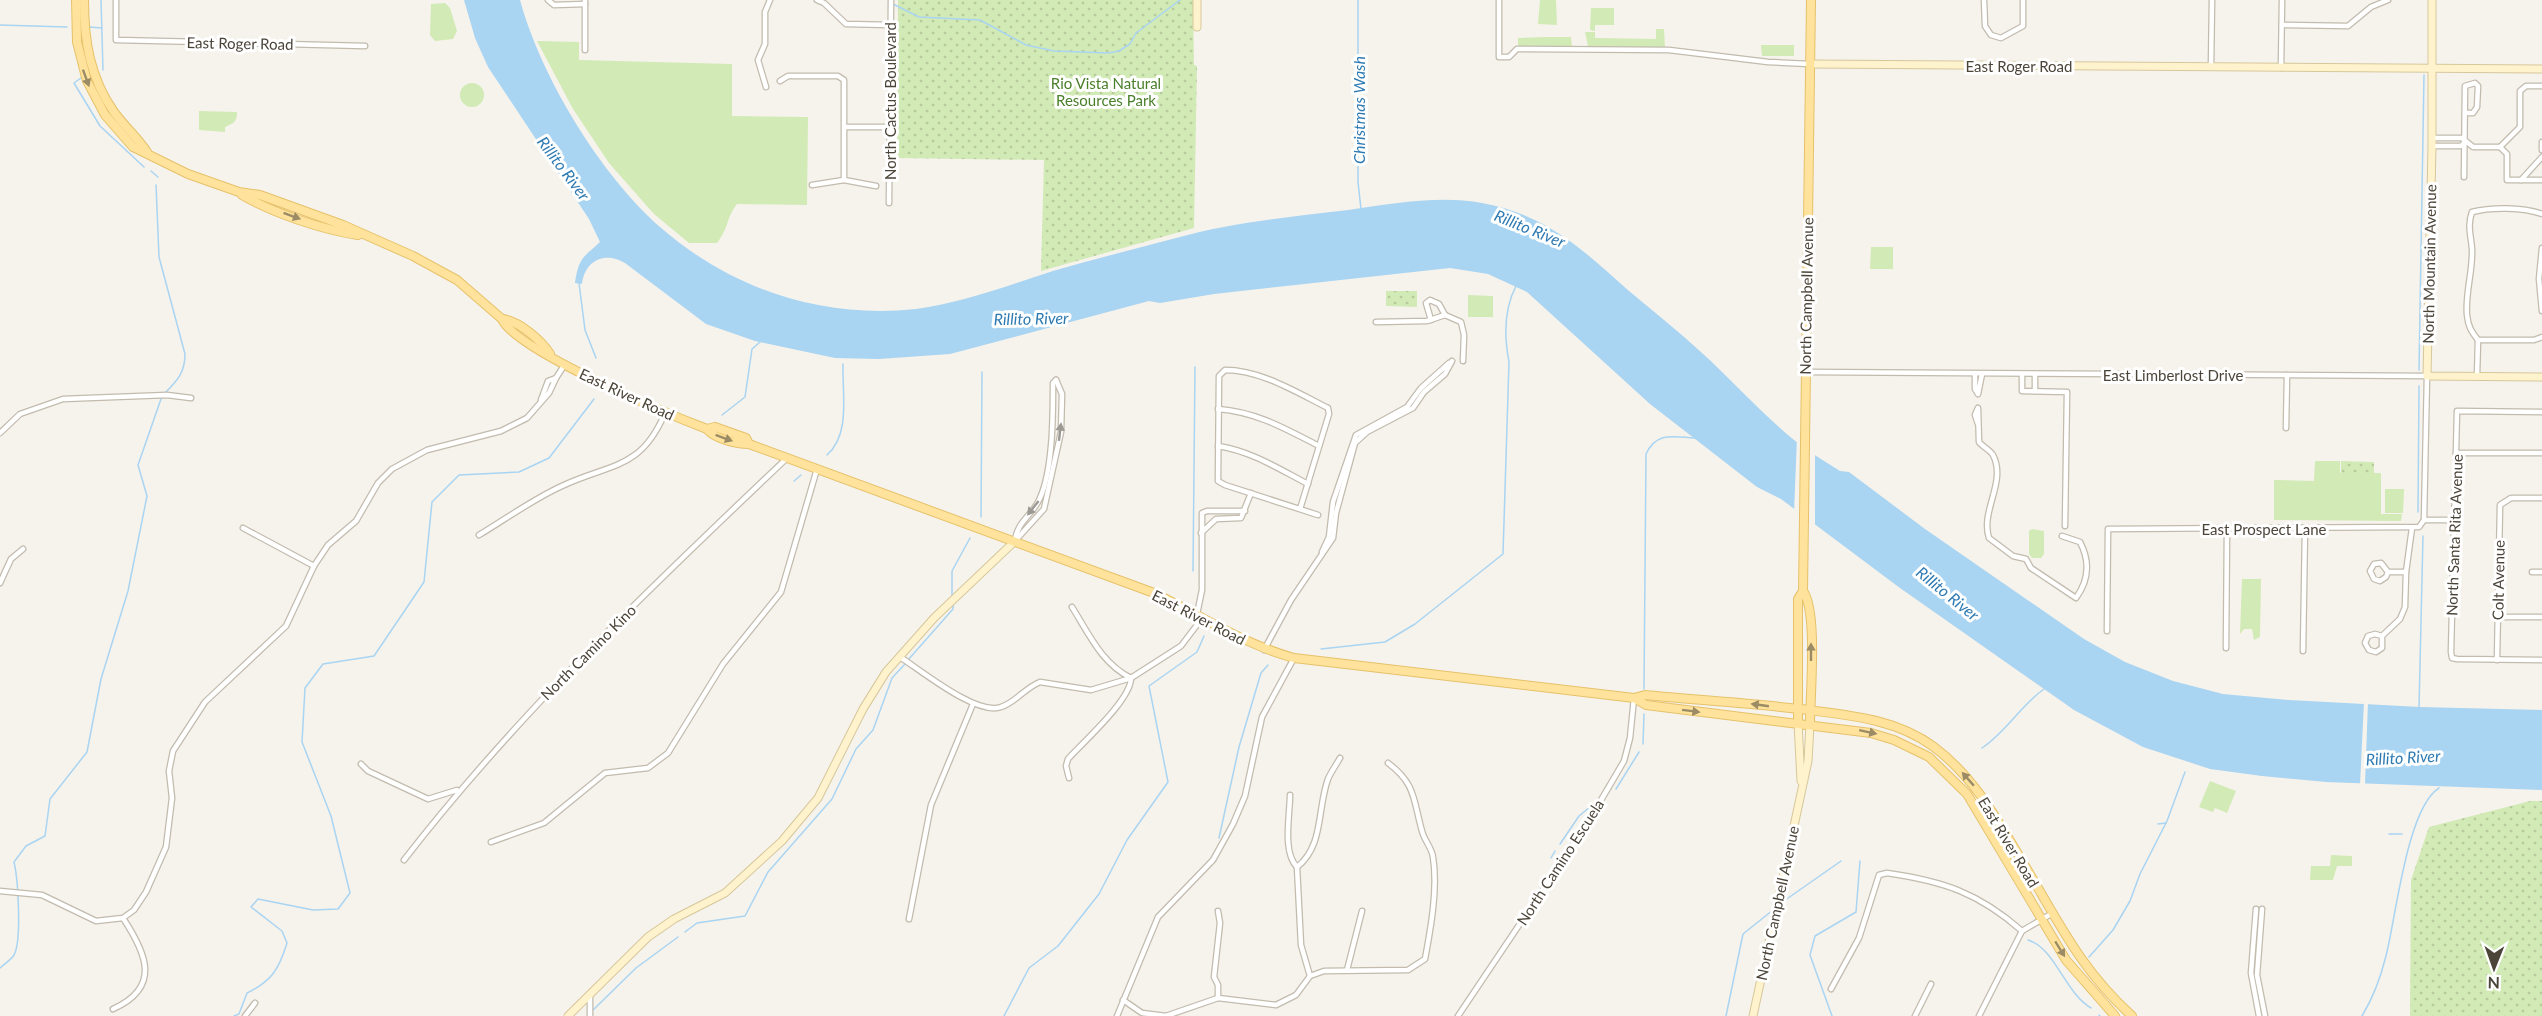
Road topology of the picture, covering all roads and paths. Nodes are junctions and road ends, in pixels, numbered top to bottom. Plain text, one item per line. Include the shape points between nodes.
1 (76, 0) edge
2 (84, 0) edge
3 (116, 0) edge
4 (548, 0) edge
5 (770, 0) edge
6 (817, 0) edge
7 (891, 0) edge
8 (1197, 0) edge
9 (1499, 0) edge
10 (1811, 0) edge
11 (1984, 0) edge
12 (2023, 0) edge
13 (2212, 0) edge
14 (2282, 0) edge
15 (2388, 0) edge
16 (2432, 0) edge
17 (576, 2) edge
18 (585, 2) edge
19 (891, 25) junction
20 (2282, 25) junction
21 (1197, 27) dead end
22 (365, 46) dead end
23 (585, 50) dead end
24 (1809, 64) junction
25 (2211, 67) junction
26 (2281, 68) junction
27 (2432, 68) junction
28 (2542, 69) edge
29 (780, 81) dead end
30 (2542, 86) edge
31 (766, 87) dead end
32 (2465, 112) junction
33 (846, 127) junction
34 (890, 127) junction
35 (2432, 142) junction
36 (2464, 142) junction
37 (2542, 142) edge
38 (2500, 147) junction
39 (2542, 150) edge
40 (147, 152) junction
41 (2542, 157) edge
42 (2464, 177) dead end
43 (844, 180) junction
44 (2521, 180) junction
45 (2542, 180) edge
46 (812, 185) dead end
47 (876, 186) dead end
48 (889, 203) dead end
49 (2542, 214) edge
50 (2542, 248) edge
51 (2542, 311) edge
52 (1445, 315) junction
53 (1431, 320) junction
54 (1376, 322) dead end
55 (2542, 337) edge
56 (2478, 340) junction
57 (1462, 361) dead end
58 (565, 364) junction
59 (1805, 372) junction
60 (1975, 374) junction
61 (1982, 374) junction
62 (2022, 374) junction
63 (2035, 374) junction
64 (2287, 375) junction
65 (2427, 376) junction
66 (2477, 376) junction
67 (2542, 376) edge
68 (2035, 391) junction
69 (1978, 394) junction
70 (191, 398) dead end
71 (1218, 409) junction
72 (2542, 412) edge
73 (665, 413) junction
74 (2286, 428) dead end
75 (0, 433) edge
76 (1218, 446) junction
77 (1319, 446) junction
78 (2456, 453) junction
79 (2542, 453) edge
80 (787, 458) junction
81 (817, 469) junction
82 (1308, 484) junction
83 (1251, 493) junction
84 (2542, 498) edge
85 (1300, 509) junction
86 (1245, 511) junction
87 (1318, 515) dead end
88 (2424, 520) junction
89 (2453, 520) junction
90 (2065, 526) dead end
91 (243, 528) dead end
92 (2227, 528) junction
93 (2412, 528) junction
94 (2305, 529) junction
95 (1202, 533) junction
96 (479, 535) dead end
97 (2062, 536) dead end
98 (1015, 541) junction
99 (23, 549) dead end
100 (1322, 552) junction
101 (314, 566) junction
102 (2388, 572) dead end
103 (2406, 572) junction
104 (2532, 572) dead end
105 (2542, 572) edge
106 (0, 583) edge
107 (1803, 591) junction
108 (1072, 607) dead end
109 (1200, 615) junction
110 (2497, 617) junction
111 (2542, 617) edge
112 (2107, 631) dead end
113 (2382, 636) junction
114 (2226, 648) dead end
115 (1264, 650) junction
116 (2303, 651) dead end
117 (900, 657) junction
118 (1294, 658) junction
119 (2497, 660) junction
120 (2542, 660) edge
121 (1131, 678) junction
122 (1634, 698) junction
123 (973, 704) junction
124 (1798, 709) junction
125 (1810, 711) junction
126 (1798, 723) junction
127 (1810, 724) junction
128 (1340, 758) dead end
129 (1388, 763) dead end
130 (361, 764) dead end
131 (1069, 778) dead end
132 (459, 789) junction
133 (1801, 789) junction
134 (1290, 795) dead end
135 (491, 842) dead end
136 (404, 860) dead end
137 (1298, 867) junction
138 (0, 891) edge
139 (2256, 909) dead end
140 (2262, 909) dead end
141 (1218, 910) dead end
142 (1362, 911) dead end
143 (2051, 914) junction
144 (123, 918) junction
145 (2041, 918) junction
146 (909, 919) dead end
147 (2022, 931) junction
148 (1347, 970) junction
149 (1310, 976) junction
150 (1931, 984) dead end
151 (1832, 989) dead end
152 (590, 995) junction
153 (1218, 998) junction
154 (1123, 1000) junction
155 (255, 1003) dead end
156 (113, 1009) dead end
157 (245, 1016) edge
158 (568, 1016) edge
159 (590, 1016) edge
160 (1117, 1016) edge
161 (1458, 1016) edge
162 (1753, 1016) edge
163 (1915, 1016) edge
164 (1979, 1016) edge
165 (2115, 1016) edge
166 (2132, 1016) edge
167 (2259, 1016) edge
168 (2265, 1016) edge

1 -> 40 main road, East River Road via 78,49 92,92 123,137 133,147
2 - 40 main road, East River Road via 86,41 98,83 115,113
3 - 22 street, East Roger Road via 116,40
4 - 17 street via 554,5
5 - 31 street via 765,12 765,44 758,60
6 - 19 street via 846,24
7 - 19 street, North Cactus Boulevard
8 - 21 street
9 - 24 street, East Roger Road via 1499,57 1509,57 1517,49 1669,50
10 - 24 main road, North Campbell Avenue
11 - 12 street via 1985,26 1991,35 2001,38 2023,26
13 - 25 street
14 - 20 street
15 - 20 street via 2371,7 2348,26
16 - 27 street, North Mountain Avenue
17 - 18 street
18 - 23 street
19 - 34 street, North Cactus Boulevard
20 - 26 street
24 - 25 street, East Roger Road
24 - 59 main road, North Campbell Avenue
25 - 26 street, East Roger Road
26 - 27 street, East Roger Road
27 - 28 street, East Roger Road
27 - 35 street, North Mountain Avenue
29 - 33 street via 788,76 844,78
30 - 38 street via 2526,86 2520,91 2520,127
32 - 32 street via 2465,86 2475,83 2477,107 2473,112
32 - 36 street
33 - 34 street
33 - 43 street
34 - 48 street, North Cactus Boulevard
35 - 36 street via 2462,138
35 - 65 street, North Mountain Avenue
36 - 38 street via 2473,147
36 - 42 street
37 - 39 street
38 - 44 street via 2507,154 2507,180
40 - 58 main road, East River Road via 255,202 362,236 436,267 502,319 543,343 550,354
41 - 44 street
43 - 46 street
43 - 47 street
44 - 45 street
49 - 56 street via 2481,209 2472,212 2468,223 2472,276 2466,312 2469,329
50 - 51 street
52 - 53 street
52 - 53 street via 1439,304 1430,300 1426,303
52 - 57 street via 1461,322
53 - 54 street
55 - 56 street
56 - 66 street
58 - 73 main road, East River Road
58 - 101 street via 556,378 548,381 541,400 527,418 501,431 427,450 392,469 378,483 356,521 328,545
59 - 60 street, East Limberlost Drive
59 - 107 main road, North Campbell Avenue
60 - 61 street, East Limberlost Drive
60 - 69 street
61 - 62 street, East Limberlost Drive
61 - 69 street
62 - 63 street, East Limberlost Drive
62 - 68 street via 2022,391
63 - 64 street, East Limberlost Drive
63 - 68 street
64 - 65 street, East Limberlost Drive
64 - 74 street
65 - 66 street, East Limberlost Drive
65 - 88 street, North Mountain Avenue
66 - 67 street, East Limberlost Drive
68 - 90 street via 2067,392
69 - 97 street via 1979,442 1992,453 1995,463 1995,496 1987,523 1990,539 2013,556 2026,559 2031,568 2076,598 2084,587 2087,555 2080,542
70 - 75 street via 167,395 63,399 20,414
71 - 76 street
71 - 77 street via 1265,418
71 - 77 street via 1219,376 1225,370 1238,370 1279,383 1328,408
72 - 78 street, North Santa Rita Avenue via 2457,411
73 - 80 main road, East River Road via 746,438 749,444
73 - 96 street via 656,435 627,462 560,486
76 - 82 street via 1263,460
76 - 83 street via 1218,481
77 - 82 street
78 - 79 street
78 - 89 street, North Santa Rita Avenue
80 - 81 main road, East River Road
80 - 132 street, North Camino Kino via 551,687
81 - 98 main road, East River Road
81 - 135 street via 781,592 723,664 668,753 648,768 605,773 544,823
82 - 85 street
83 - 85 street
83 - 86 street
84 - 110 street, Colt Avenue via 2511,498 2499,508
85 - 87 street
86 - 95 street via 1241,518 1216,519
86 - 95 street via 1202,513
88 - 89 street
88 - 93 street, East Prospect Lane via 2419,527
89 - 119 street, North Santa Rita Avenue via 2451,652 2454,659
91 - 101 street
92 - 94 street, East Prospect Lane
92 - 112 street, East Prospect Lane via 2108,529
92 - 114 street
93 - 94 street, East Prospect Lane
93 - 103 street
94 - 116 street
95 - 109 street
98 -> 98 street via 1044,509 1061,432 1062,394 1056,380 1052,443 1040,498 1016,528
98 - 109 main road, East River Road via 1154,593
98 - 117 street via 934,618
99 - 106 street via 11,559
100 - 100 street via 1333,538 1355,443 1367,432 1413,408 1452,361 1421,388 1407,407 1356,435 1333,502 1329,537
100 - 115 street
101 - 144 street via 286,626 205,702 173,751 166,847 146,892
102 - 103 street
103 - 113 street via 2405,607 2400,619
104 - 105 street
107 - 124 main road, North Campbell Avenue via 1798,599
125 -> 107 main road, North Campbell Avenue via 1809,599
108 - 121 street via 1104,658
109 - 115 main road, East River Road
109 - 121 street via 1180,646
110 - 111 street
110 - 119 street, Colt Avenue
113 - 113 street via 2382,648 2372,651 2366,647 2368,636
115 - 118 main road, East River Road
117 - 123 street
117 - 152 street via 871,695 818,798 782,841 724,893 674,918 648,937
118 - 122 main road, East River Road
118 - 154 street via 1262,717 1245,796 1233,824 1213,860 1158,917
119 - 120 street
121 - 123 street via 1091,690 1040,682 1000,708
121 - 131 street via 1131,685 1114,709 1068,759
124 -> 122 main road, East River Road via 1646,695
122 -> 126 main road, East River Road via 1646,705
122 - 161 street, North Camino Escuela via 1624,761 1587,824
123 - 146 street via 931,805
124 - 125 main road, East River Road
124 - 126 main road, North Campbell Avenue
125 - 127 main road, North Campbell Avenue
143 -> 125 main road, East River Road via 1986,801 1946,757 1915,736 1889,725
126 - 127 main road, East River Road
126 - 133 street, North Campbell Avenue
127 - 133 street, North Campbell Avenue via 1808,762
127 -> 145 main road, East River Road via 1883,736 1939,765 1976,807
128 - 137 street via 1328,780 1317,836 1308,858
129 - 148 street via 1404,775 1415,798 1422,834 1433,855 1435,891 1425,959 1408,970
130 - 132 street via 428,799
132 - 136 street, North Camino Kino
133 - 162 street, North Campbell Avenue
134 - 137 street via 1289,848
137 - 149 street via 1301,945
138 - 144 street via 51,898 96,921
139 - 167 street via 2251,973
140 - 168 street via 2257,975
141 - 153 street via 1214,977
142 - 148 street
143 - 145 street
143 - 166 main road, East River Road via 2079,959
144 - 156 street via 139,942 145,973 133,998
145 - 147 street
145 -> 165 main road, East River Road via 2075,972
147 - 151 street via 2002,914 1948,884 1887,873 1879,875 1859,938
147 - 164 street
148 - 149 street
149 - 153 street via 1296,995 1276,1005
150 - 163 street
152 - 158 street
152 - 159 street
153 - 154 street via 1166,1016 1142,1013
154 - 160 street
155 - 157 street

